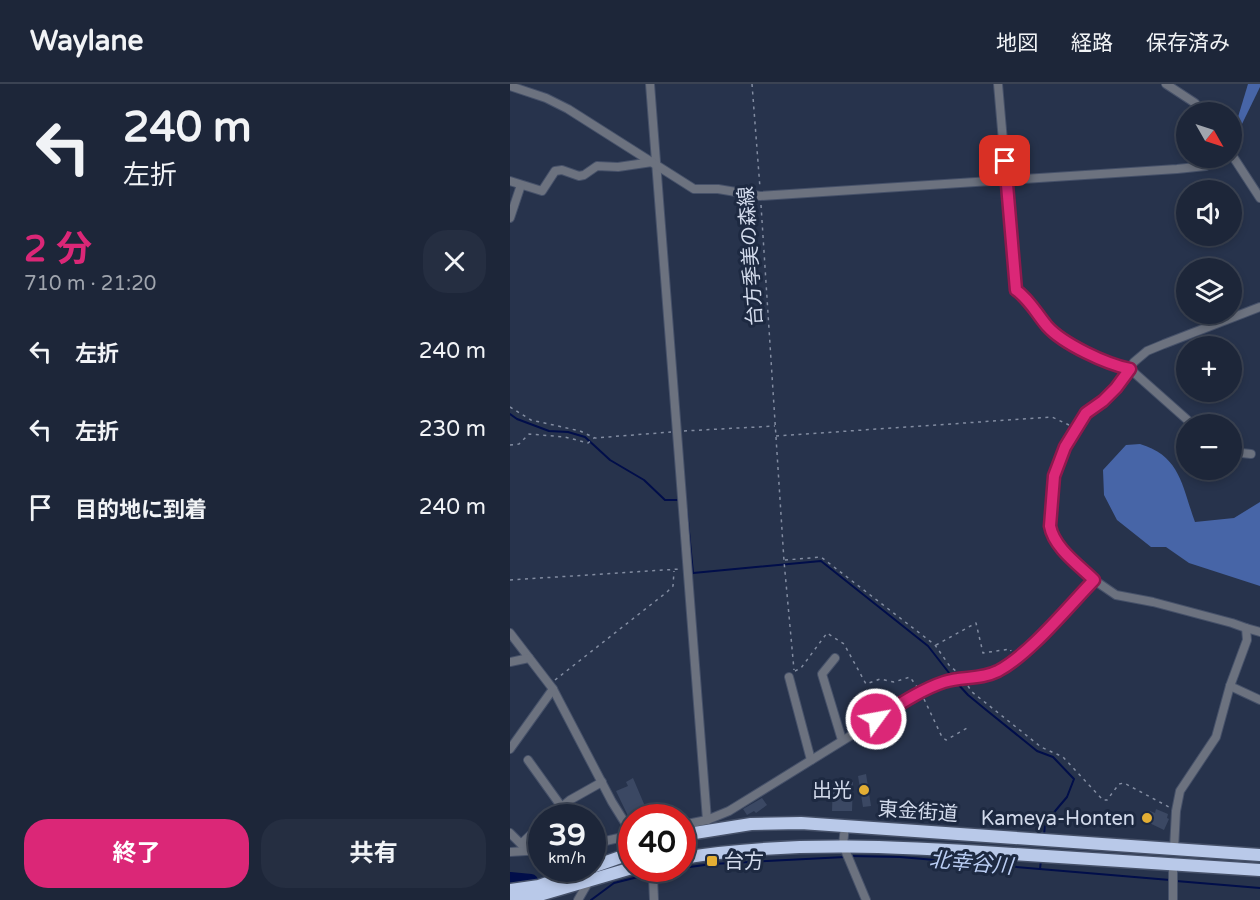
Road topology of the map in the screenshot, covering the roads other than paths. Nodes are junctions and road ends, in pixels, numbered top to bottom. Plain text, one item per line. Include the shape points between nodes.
1 (650, 84) edge
2 (998, 84) edge
3 (1166, 84) edge
4 (510, 86) edge
5 (1193, 102) edge
6 (655, 163) junction
7 (1177, 168) edge
8 (1240, 168) edge
9 (1006, 180) junction
10 (510, 181) edge
11 (521, 185) junction
12 (1260, 198) edge
13 (510, 218) edge
14 (1260, 307) edge
15 (1130, 369) junction
16 (1181, 414) edge
17 (1242, 453) edge
18 (1251, 454) dead end
19 (1094, 580) junction
20 (1246, 628) junction
21 (1260, 632) edge
22 (510, 633) edge
23 (529, 658) junction
24 (835, 658) dead end
25 (510, 662) edge
26 (792, 674) road end
27 (551, 686) junction
28 (1230, 686) junction
29 (1260, 700) edge
30 (842, 740) junction
31 (510, 749) edge
32 (528, 760) dead end
33 (811, 760) junction
34 (602, 782) junction
35 (560, 804) edge
36 (564, 804) edge
37 (618, 810) edge
38 (729, 811) junction
39 (707, 820) junction
40 (696, 822) edge
41 (845, 826) junction
42 (733, 827) junction
43 (510, 833) edge
44 (696, 833) edge
45 (528, 837) edge
46 (520, 844) junction
47 (843, 845) junction
48 (1174, 849) junction
49 (527, 851) joint
50 (510, 852) edge
51 (1260, 855) edge
52 (696, 856) edge
53 (1173, 864) junction
54 (1260, 870) edge
55 (554, 882) edge
56 (570, 882) edge
57 (586, 882) edge
58 (653, 882) edge
59 (510, 890) edge
60 (510, 897) edge
61 (524, 899) edge
62 (578, 900) edge
63 (654, 900) edge
64 (866, 900) edge
65 (1173, 900) edge

1 - 6 street
2 - 9 street
3 - 5 street
4 - 6 street via 553,101
6 - 9 street via 694,189 760,196
6 - 11 street via 597,166 579,176 555,171 542,191
6 - 39 street
7 - 9 street
8 - 12 street
9 - 15 street via 1016,290 1064,340
10 - 11 street
11 - 13 street
14 - 15 street via 1147,351
15 - 16 street
15 - 19 street via 1116,388 1086,413 1065,447 1054,476 1050,526 1055,540
17 - 18 street
19 - 20 street via 1122,597
19 - 30 street via 1016,659 993,674 945,681
20 - 21 street
20 - 28 street via 1247,640
22 - 23 street
23 - 25 street
23 - 27 street
24 - 30 street via 822,674
26 - 33 street
27 - 31 street
27 - 34 street
28 - 29 street
28 - 48 street via 1216,736 1180,791
30 - 33 street
32 - 35 street
33 - 38 street
34 - 36 street
34 - 37 street
38 - 39 street
38 - 42 street
39 - 40 street
41 - 42 highway, 東金街道 via 773,823
41 - 47 street
41 - 48 highway, 東金街道
42 - 44 highway, 東金街道
43 - 46 street
45 - 46 street
46 - 49 street
47 - 52 highway, 東金街道
47 - 53 highway, 東金街道
47 - 64 street
48 - 51 highway, 東金街道
48 - 53 highway
49 - 50 street
53 - 54 highway, 東金街道
53 - 65 street
55 - 59 highway
56 - 61 highway
57 - 62 street
58 - 63 street
60 - 61 highway

